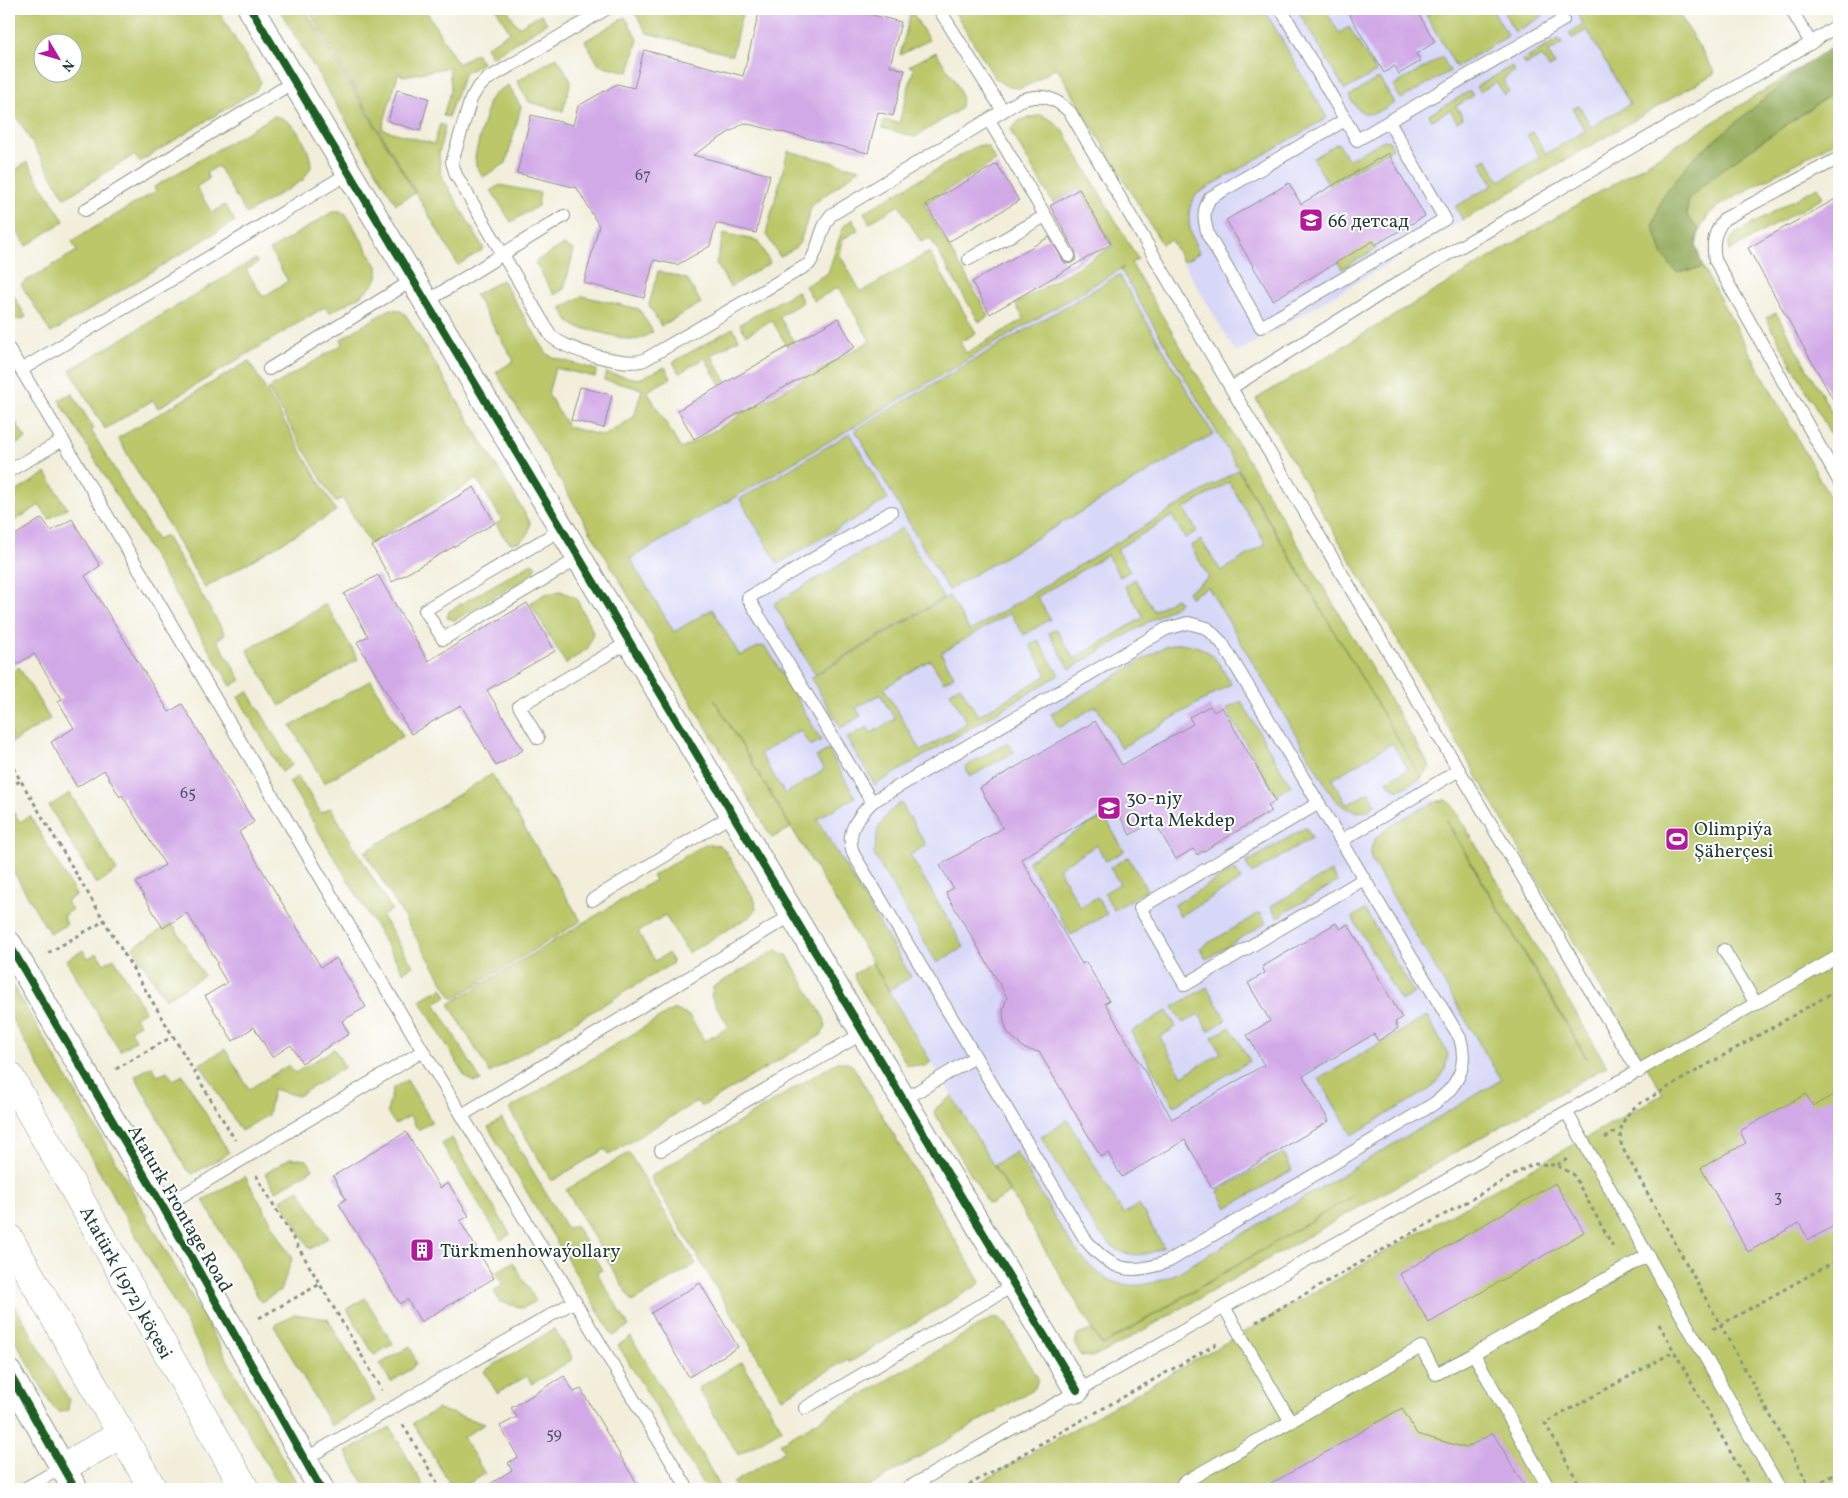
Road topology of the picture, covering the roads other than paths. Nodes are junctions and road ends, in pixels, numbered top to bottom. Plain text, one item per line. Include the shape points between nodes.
1 (251, 9) edge
2 (606, 9) edge
3 (939, 9) edge
4 (1280, 9) edge
5 (1557, 9) edge
6 (1791, 9) edge
7 (1839, 24) edge
8 (1811, 43) junction
9 (295, 81) junction
10 (1002, 111) junction
11 (989, 120) junction
12 (1345, 120) junction
13 (1389, 122) junction
14 (1839, 158) edge
15 (349, 173) junction
16 (85, 210) dead end
17 (564, 216) dead end
18 (1045, 216) junction
19 (503, 254) junction
20 (1069, 256) dead end
21 (969, 258) dead end
22 (413, 280) junction
23 (426, 302) junction
24 (9, 349) edge
25 (268, 368) dead end
26 (21, 370) junction
27 (1231, 388) junction
28 (63, 440) junction
29 (9, 471) edge
30 (1839, 482) edge
31 (891, 512) dead end
32 (562, 530) junction
33 (579, 558) junction
34 (629, 642) junction
35 (538, 738) dead end
36 (1459, 770) junction
37 (872, 802) junction
38 (1319, 803) junction
39 (732, 815) junction
40 (1341, 841) junction
41 (1364, 879) junction
42 (592, 900) dead end
43 (792, 915) junction
44 (9, 944) edge
45 (1724, 950) dead end
46 (1839, 956) edge
47 (1756, 1004) junction
48 (863, 1033) junction
49 (423, 1050) junction
50 (975, 1057) junction
51 (1639, 1072) junction
52 (9, 1075) edge
53 (903, 1100) junction
54 (1567, 1113) junction
55 (462, 1115) junction
56 (662, 1150) dead end
57 (163, 1207) junction
58 (9, 1238) edge
59 (1648, 1255) junction
60 (1014, 1284) junction
61 (575, 1301) junction
62 (1224, 1307) junction
63 (1474, 1354) junction
64 (9, 1373) edge
65 (1077, 1390) junction
66 (806, 1408) dead end
67 (1291, 1422) junction
68 (122, 1434) junction
69 (305, 1459) junction
70 (69, 1478) edge
71 (24, 1489) edge
72 (153, 1489) edge
73 (244, 1489) edge
74 (322, 1489) edge
75 (688, 1489) edge
76 (906, 1489) edge
77 (1181, 1489) edge
78 (1549, 1489) edge
79 (1780, 1489) edge

1 - 9 street
2 - 19 lane via 486,80 471,99 453,166
3 - 10 lane
4 - 12 lane
5 - 13 lane via 1564,20
6 - 8 lane
7 - 8 lane
8 - 27 lane via 1404,280
9 - 15 street
9 - 16 lane
10 - 11 lane
10 - 27 lane via 1033,96 1053,98 1070,112
11 - 18 lane
11 - 19 lane via 831,215 825,221 809,264 635,364 557,342
12 - 13 lane via 1357,140
12 - 13 lane via 1210,198 1204,209 1208,235 1262,327 1445,219
14 - 30 lane via 1724,219 1715,232 1713,247 1715,260
15 - 22 street
15 - 26 lane
17 - 19 lane
18 - 20 lane
18 - 21 lane
19 - 23 lane
22 - 23 street
22 - 25 lane
23 - 32 street
24 - 26 lane
26 - 28 lane
27 - 36 lane
28 - 29 lane
28 - 49 lane
31 - 37 lane via 748,598
32 - 33 street
32 - 33 lane via 426,610 442,639
33 - 34 street
34 - 35 lane via 519,706
34 - 39 street
36 - 40 lane
36 - 51 lane
37 - 38 lane via 1166,629 1188,623 1207,628 1222,643
37 - 50 lane via 852,828 851,848
38 - 40 lane
38 - 41 lane via 1140,908 1185,984
39 - 42 lane
39 - 43 street
40 - 41 lane
41 - 50 lane via 1460,1038 1464,1060 1461,1074 1445,1096 1432,1105 1168,1261 1138,1271 1127,1270 1104,1259 1091,1248
43 - 48 street
43 - 55 lane
44 - 57 street, Ataturk Frontage Road
45 - 47 lane
46 - 47 lane
47 - 51 lane
48 - 53 street
48 - 56 lane
49 - 55 lane
49 - 57 lane
50 - 53 lane
51 - 54 lane
52 - 73 main road, Atatürk (1972) köçesi
53 - 60 street
54 - 59 lane
54 - 62 lane
55 - 61 lane
57 - 69 street, Ataturk Frontage Road
58 - 68 main road
59 - 63 lane
59 - 79 lane
60 - 65 street
60 - 66 lane
61 - 69 lane
61 - 75 lane
62 - 65 lane
62 - 67 lane
63 - 67 lane via 1436,1374 1421,1347
63 - 78 lane
64 - 70 street
65 - 76 lane
67 - 77 lane via 1183,1483
68 - 70 main road
68 - 72 main road
69 - 74 street, Ataturk Frontage Road
70 - 71 lane

